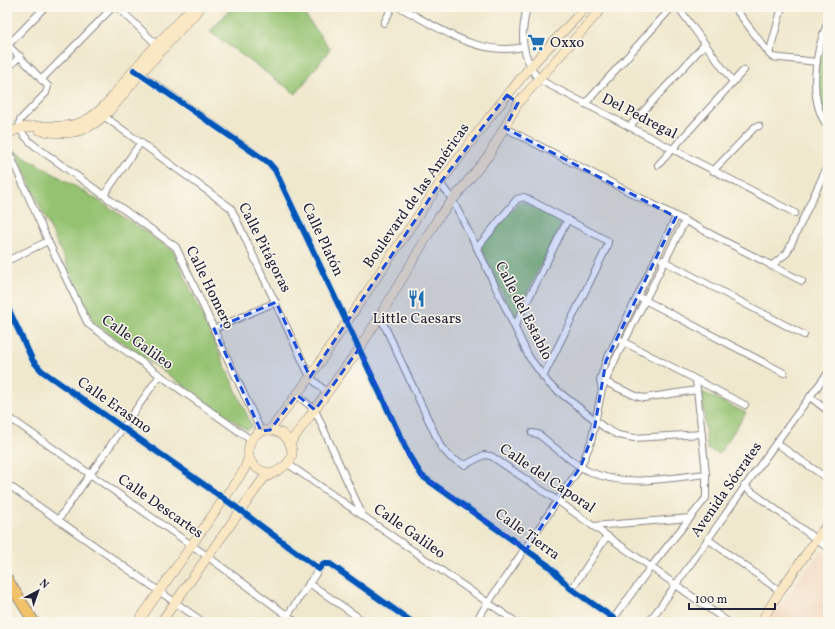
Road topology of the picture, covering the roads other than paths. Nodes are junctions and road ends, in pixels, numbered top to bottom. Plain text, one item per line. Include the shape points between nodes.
1 (45, 7) edge
2 (113, 7) edge
3 (118, 7) edge
4 (192, 7) edge
5 (201, 7) edge
6 (392, 7) edge
7 (399, 7) edge
8 (527, 7) edge
9 (586, 7) edge
10 (603, 7) edge
11 (672, 7) edge
12 (678, 7) edge
13 (734, 7) edge
14 (782, 7) edge
15 (384, 22) dead end
16 (828, 22) edge
17 (7, 44) edge
18 (705, 44) junction
19 (160, 47) junction
20 (523, 47) junction
21 (769, 54) junction
22 (20, 56) junction
23 (817, 62) junction
24 (530, 67) junction
25 (7, 69) edge
26 (744, 70) dead end
27 (137, 72) junction
28 (538, 79) junction
29 (41, 80) junction
30 (733, 82) junction
31 (507, 95) junction
32 (518, 103) junction
33 (585, 104) junction
34 (100, 114) junction
35 (759, 126) dead end
36 (630, 127) junction
37 (828, 127) edge
38 (20, 128) junction
39 (505, 128) junction
40 (7, 135) edge
41 (141, 142) junction
42 (7, 148) edge
43 (672, 149) junction
44 (658, 165) dead end
45 (828, 165) edge
46 (713, 170) junction
47 (440, 183) junction
48 (104, 194) junction
49 (452, 199) junction
50 (795, 213) dead end
51 (676, 217) junction
52 (568, 219) junction
53 (685, 222) junction
54 (48, 242) junction
55 (477, 248) junction
56 (656, 257) junction
57 (7, 261) edge
58 (664, 262) junction
59 (771, 266) junction
60 (802, 281) dead end
61 (636, 295) junction
62 (645, 300) junction
63 (276, 302) junction
64 (7, 306) edge
65 (380, 316) junction
66 (346, 322) junction
67 (515, 326) junction
68 (214, 329) junction
69 (804, 334) dead end
70 (617, 338) junction
71 (624, 341) junction
72 (359, 349) junction
73 (784, 373) dead end
74 (828, 373) edge
75 (160, 375) junction
76 (543, 376) junction
77 (310, 377) junction
78 (696, 380) junction
79 (603, 381) junction
80 (697, 390) junction
81 (327, 392) junction
82 (297, 395) junction
83 (810, 397) junction
84 (745, 405) dead end
85 (315, 410) junction
86 (828, 411) edge
87 (7, 416) edge
88 (596, 421) junction
89 (122, 428) junction
90 (266, 431) junction
91 (532, 433) dead end
92 (702, 434) junction
93 (251, 440) junction
94 (290, 443) junction
95 (776, 443) junction
96 (249, 458) junction
97 (288, 464) junction
98 (580, 466) junction
99 (418, 470) joint
100 (271, 473) junction
101 (90, 474) junction
102 (706, 474) junction
103 (828, 479) edge
104 (7, 484) edge
105 (744, 486) junction
106 (224, 498) junction
107 (558, 501) junction
108 (236, 507) junction
109 (362, 516) junction
110 (690, 518) junction
111 (58, 520) junction
112 (828, 523) edge
113 (593, 526) junction
114 (607, 536) junction
115 (709, 540) junction
116 (816, 540) junction
117 (191, 546) junction
118 (828, 548) edge
119 (526, 550) junction
120 (207, 556) junction
121 (650, 568) junction
122 (319, 569) junction
123 (7, 579) edge
124 (309, 584) junction
125 (676, 586) junction
126 (572, 589) junction
127 (7, 590) edge
128 (160, 591) junction
129 (780, 591) junction
130 (175, 602) junction
131 (488, 603) junction
132 (286, 616) junction
133 (617, 620) edge
134 (27, 622) edge
135 (34, 622) edge
136 (138, 622) edge
137 (161, 622) edge
138 (203, 622) edge
139 (282, 622) edge
140 (296, 622) edge
141 (365, 622) edge
142 (412, 622) edge
143 (475, 622) edge
144 (516, 622) edge
145 (649, 622) edge
146 (728, 622) edge
147 (761, 622) edge

1 - 17 street
2 - 29 street
3 - 19 street
4 - 19 main road
5 - 19 main road
6 - 15 street
7 - 20 street via 473,45 488,49
8 - 20 street, Del Pedregal via 522,28
9 - 24 main road, Boulevard de las Américas
10 - 28 main road, Boulevard de las Américas
11 - 33 street
12 - 18 street
13 - 21 street
14 - 21 street
16 - 23 street
17 - 22 street
18 - 30 street
18 - 36 street
19 - 27 main road
20 - 24 street, Del Pedregal
21 - 23 street via 774,57
22 - 25 street
22 - 29 street
23 - 37 street via 816,95
24 - 28 street, Del Pedregal
24 - 31 main road, Boulevard de las Américas
26 - 30 street
27 - 34 main road
27 - 66 street, Calle Platón via 272,166
28 - 32 main road, Boulevard de las Américas
28 - 33 street, Del Pedregal
29 - 38 street via 48,86 48,91 20,120
30 - 43 street
31 - 32 main road
31 - 47 main road, Boulevard de las Américas
32 - 39 main road, Boulevard de las Américas
33 - 36 street, Del Pedregal
34 - 38 main road via 88,127 72,133 53,133 35,127
34 - 41 street, Calle Pitágoras
35 - 46 street via 755,127
36 - 43 street, Del Pedregal
38 - 40 main road
38 - 48 street, Calle Homero via 35,146
39 - 49 main road, Boulevard de las Américas via 489,155
39 - 51 street
41 - 48 street
41 - 63 street, Calle Pitágoras via 231,208
42 - 54 street, Calle Galileo
43 - 44 street
43 - 46 street, Del Pedregal
45 - 59 street via 787,253
46 - 50 street, Del Pedregal
47 - 49 street, Calle del Establo
47 - 66 main road, Boulevard de las Américas
48 - 68 street, Calle Homero via 176,247
49 - 55 street, Calle del Establo
49 - 65 main road, Boulevard de las Américas
51 - 53 street
51 - 56 street
52 - 55 street via 527,198 520,198
52 - 67 street
52 - 76 street via 606,239 608,244
53 - 58 street
53 - 59 street
54 - 57 street
54 - 75 street, Calle Galileo via 86,322
55 - 67 street, Calle del Establo
56 - 58 street
56 - 61 street
58 - 62 street
58 - 69 street
59 - 60 street
61 - 62 street
61 - 70 street
62 - 71 street
62 - 73 street
63 - 68 street
63 - 77 street, Calle Pitágoras
64 - 89 street, Calle Erasmo via 38,368
65 - 72 main road, Boulevard de las Américas
65 - 107 street, Calle del Caporal via 432,428 447,454 465,465 488,455
66 - 72 street, Calle Platón
66 - 77 main road, Boulevard de las Américas
67 - 76 street, Calle del Establo via 529,357
68 - 90 street, Calle Homero
70 - 71 street
70 - 79 street via 606,361
71 - 78 street
71 - 79 street
72 - 81 main road, Boulevard de las Américas
72 - 99 street, Calle Platón
74 - 83 street, Avenida Sócrates
75 - 89 street
75 - 93 street, Calle Galileo
76 - 88 street, Calle del Establo
77 - 81 street, Calle Pitágoras
77 - 82 main road, Boulevard de las Américas
78 - 80 street
78 - 84 street
79 - 80 street via 644,398
79 - 88 street
80 - 92 street
81 - 85 main road, Boulevard de las Américas
82 - 85 street
82 - 90 main road, Boulevard de las Américas
83 - 86 street
83 - 95 street, Avenida Sócrates
85 - 94 main road, Boulevard de las Américas
85 - 109 street
87 - 101 street, Calle Descartes
88 - 92 street, Calle del Establo via 618,435 634,438
88 - 98 street via 587,453
89 - 101 street
89 - 106 street, Calle Erasmo
90 - 93 main road, Boulevard de las Américas
90 - 94 main road via 282,434
91 - 98 street via 538,434
92 - 102 street
93 - 96 main road via 248,446
94 - 97 main road via 291,456
95 - 103 street
95 - 105 street, Avenida Sócrates
96 - 100 main road via 258,470
96 - 106 main road via 244,470
97 - 100 main road
97 - 109 street, Calle Galileo
98 - 102 street via 599,476 620,480
98 - 107 street
99 - 119 street, Calle Tierra via 426,480
100 - 108 main road
101 - 111 street
101 - 117 street, Calle Descartes
102 - 110 street via 706,498
104 - 111 street
105 - 115 street, Avenida Sócrates
105 - 116 street
106 - 108 street, Calle Erasmo
106 - 117 main road
107 - 113 street, Calle del Caporal
107 - 119 street
108 - 120 main road
108 - 122 street, Calle Erasmo
109 - 131 street, Calle Galileo
110 - 113 street
110 - 121 street
111 - 128 street
112 - 116 main road
113 - 114 street, Calle del Caporal
114 - 121 street, Calle del Caporal
114 - 126 street
115 - 125 street, Avenida Sócrates
115 - 129 street
116 - 118 street
116 - 129 main road
117 - 120 street, Calle Descartes
117 - 128 main road
119 - 126 street, Calle Tierra via 549,566
119 - 131 street
120 - 130 main road
120 - 132 street, Calle Descartes
121 - 125 street, Calle del Caporal
121 - 133 street
122 - 124 street
122 - 142 street via 323,564 330,564
123 - 135 main road
124 - 132 street
124 - 141 street
125 - 145 street, Avenida Sócrates
125 - 146 street, Calle del Caporal
126 - 133 street, Calle Tierra
127 - 134 main road
128 - 130 street
128 - 136 main road
129 - 147 main road
130 - 137 main road
130 - 138 street
131 - 143 street
131 - 144 street, Calle Galileo
132 - 139 street
132 - 140 street, Calle Descartes

